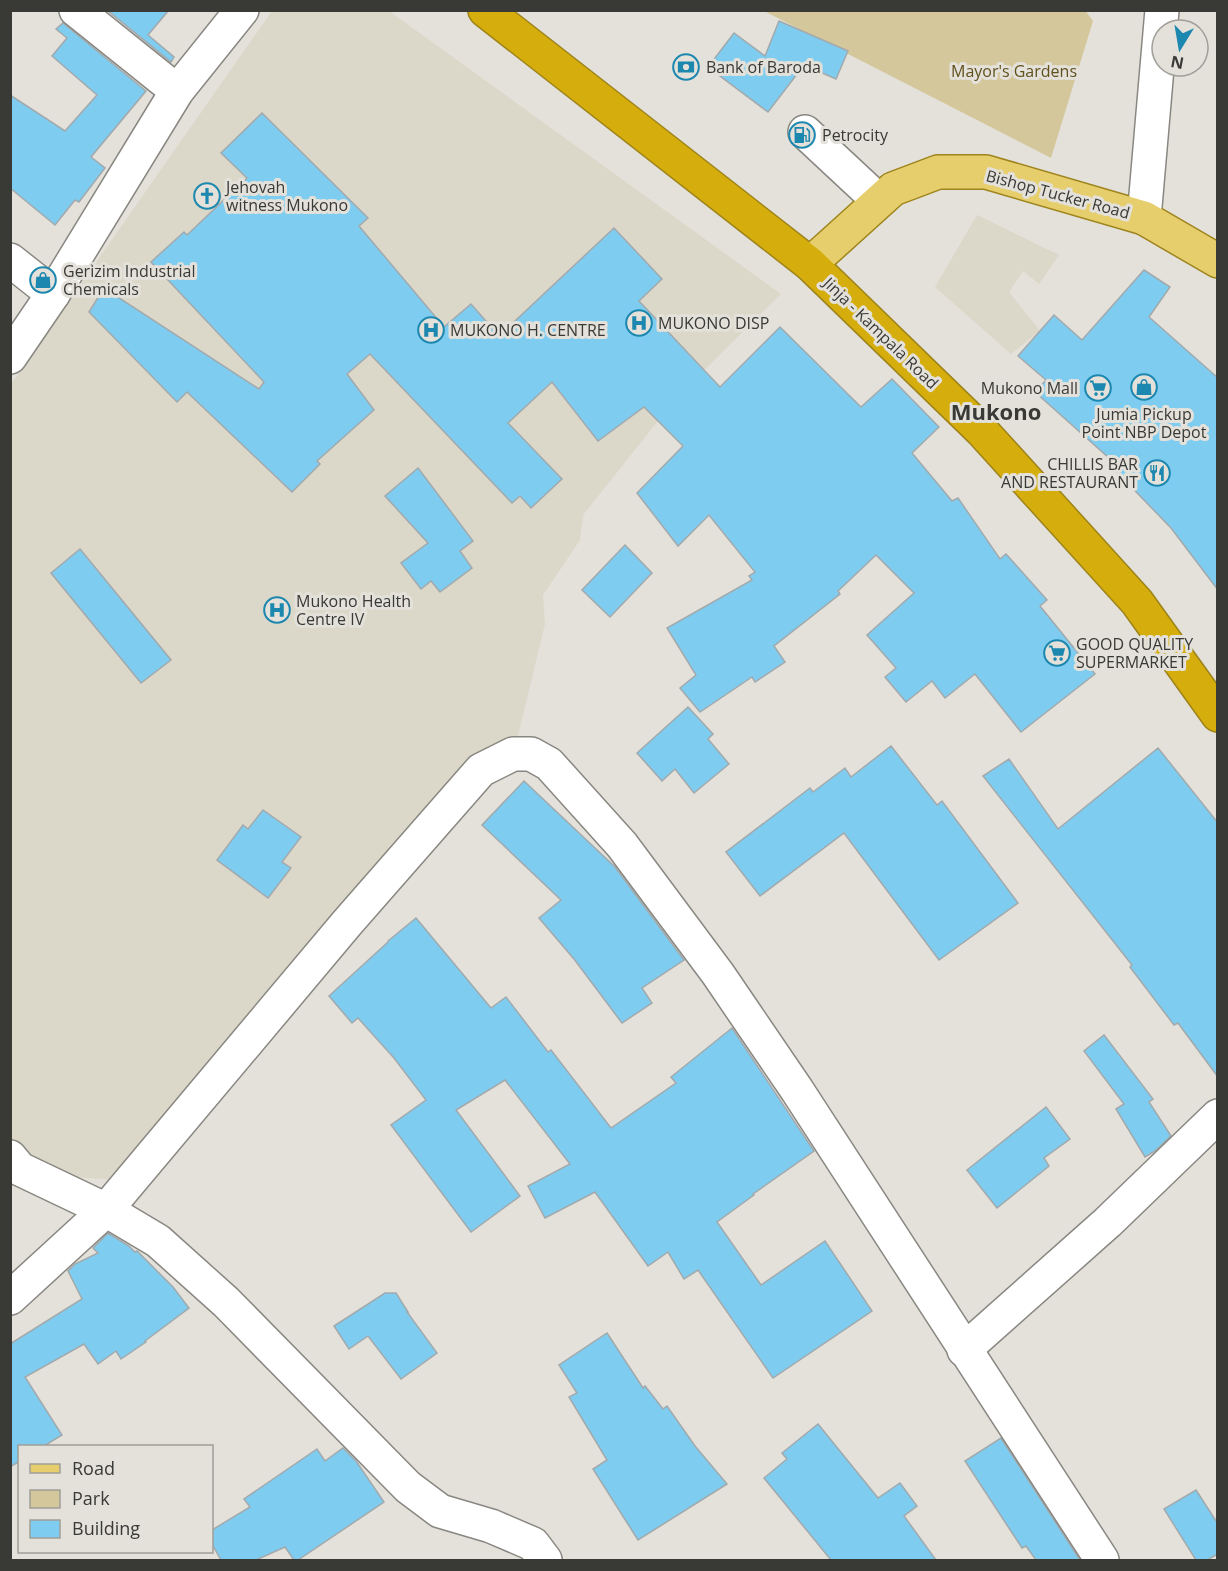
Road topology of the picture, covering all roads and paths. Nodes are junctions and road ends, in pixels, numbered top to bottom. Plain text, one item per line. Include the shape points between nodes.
1 (76, 10) edge
2 (242, 10) edge
3 (485, 10) edge
4 (1162, 10) edge
5 (177, 91) junction
6 (806, 132) dead end
7 (879, 201) junction
8 (1144, 218) junction
9 (10, 260) edge
10 (1218, 261) edge
11 (810, 264) junction
12 (53, 294) junction
13 (10, 357) edge
14 (1218, 715) edge
15 (1218, 1116) edge
16 (10, 1157) edge
17 (106, 1210) junction
18 (10, 1298) edge
19 (964, 1350) junction
20 (545, 1560) edge
21 (1102, 1560) edge

1 - 5 street
2 - 5 street
3 - 11 highway, Jinja - Kampala Road
4 - 8 street
5 - 12 street
6 - 7 street
7 - 8 main road, Bishop Tucker Road via 893,189 938,172 986,172
7 - 11 main road, Bishop Tucker Road
8 - 10 main road, Bishop Tucker Road
9 - 12 street
11 - 14 highway, Jinja - Kampala Road via 981,430 1137,602
12 - 13 street
15 - 19 street via 1108,1222
16 - 17 street via 20,1168
17 - 18 street
17 - 19 street via 481,770 513,754 531,754 549,764 622,845 718,974
17 - 20 street via 158,1241 226,1302 408,1487 440,1511 533,1544
19 - 21 street

